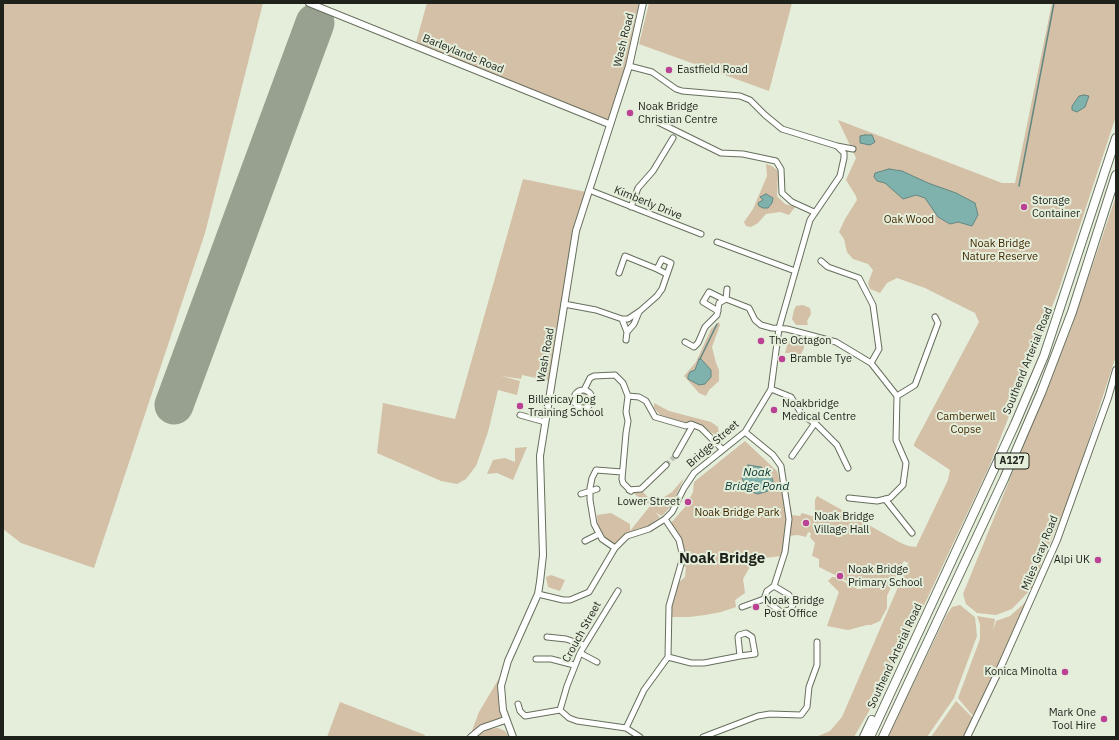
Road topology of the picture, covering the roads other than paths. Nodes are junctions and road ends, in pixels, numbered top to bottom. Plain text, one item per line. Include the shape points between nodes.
1 (309, 3) edge
2 (643, 3) edge
3 (629, 66) junction
4 (658, 122) dead end
5 (609, 124) junction
6 (673, 138) dead end
7 (1116, 138) edge
8 (835, 145) junction
9 (853, 149) dead end
10 (1116, 174) edge
11 (589, 190) junction
12 (630, 207) junction
13 (814, 212) junction
14 (701, 234) dead end
15 (717, 242) dead end
16 (821, 261) dead end
17 (657, 270) junction
18 (795, 271) junction
19 (619, 273) dead end
20 (667, 274) junction
21 (727, 289) dead end
22 (724, 299) junction
23 (564, 304) junction
24 (640, 311) junction
25 (718, 311) junction
26 (935, 317) dead end
27 (622, 319) junction
28 (779, 328) junction
29 (627, 332) junction
30 (626, 340) dead end
31 (685, 342) dead end
32 (871, 363) junction
33 (1116, 370) edge
34 (771, 389) junction
35 (584, 390) dead end
36 (628, 396) junction
37 (897, 396) junction
38 (520, 415) dead end
39 (545, 422) junction
40 (815, 423) junction
41 (693, 425) junction
42 (745, 432) junction
43 (722, 449) junction
44 (676, 455) tunnel mouth
45 (792, 456) dead end
46 (666, 465) tunnel mouth
47 (848, 468) dead end
48 (622, 472) junction
49 (597, 489) dead end
50 (590, 491) junction
51 (581, 494) dead end
52 (849, 498) dead end
53 (885, 500) junction
54 (665, 519) junction
55 (912, 533) dead end
56 (598, 534) junction
57 (585, 541) dead end
58 (615, 548) junction
59 (774, 586) junction
60 (618, 591) dead end
61 (538, 594) junction
62 (764, 599) junction
63 (742, 607) dead end
64 (547, 636) dead end
65 (817, 642) dead end
66 (584, 645) junction
67 (912, 646) junction
68 (580, 653) junction
69 (740, 656) junction
70 (668, 657) junction
71 (536, 659) dead end
72 (597, 662) dead end
73 (574, 666) junction
74 (518, 704) dead end
75 (560, 710) junction
76 (505, 720) junction
77 (626, 728) junction
78 (471, 737) edge
79 (513, 737) edge
80 (640, 737) edge
81 (703, 737) edge
82 (864, 737) edge
83 (870, 737) edge
84 (882, 737) edge
85 (967, 737) edge

1 - 5 street, Barleylands Road
2 - 3 street, Wash Road
3 - 5 street, Wash Road
3 - 8 street via 652,72 682,91 740,96 750,100 782,129
4 - 13 street via 721,153 743,154 776,162 781,169 782,193 792,202
5 - 11 street, Wash Road
6 - 12 street via 653,171 644,176
7 - 67 highway, Southend Arterial Road / A127 via 1044,356
8 - 9 street
8 - 13 street, Bridge Street via 844,153 840,176
10 - 84 highway, Southend Arterial Road / A127 via 1072,312 1041,392 1004,479
11 - 12 street, Kimberly Drive
11 - 23 street, Wash Road via 576,231
12 - 14 street, Kimberly Drive
13 - 18 street, Bridge Street
15 - 18 street
16 - 32 street via 828,267 859,278 873,305 879,350
17 - 19 street via 625,256
17 - 20 street
17 - 20 street via 662,259 671,263
18 - 28 street, Bridge Street
20 - 24 street via 657,296
21 - 22 street
22 - 25 street via 719,302
22 - 25 street via 710,292 703,302
22 - 28 street via 749,308 755,320 761,325
23 - 27 street via 596,310
23 - 39 street, Wash Road
24 - 27 street via 633,317
24 - 29 street
25 - 31 street via 694,347
26 - 37 street via 938,323 915,385
27 - 29 street
28 - 32 street via 836,342
28 - 34 street, Bridge Street
29 - 30 street
32 - 37 street
33 - 85 street, Miles Gray Road via 1057,540
34 - 40 street via 791,396 804,416
34 - 42 street, Bridge Street
35 - 36 street via 590,378 594,376 615,375 623,383
36 - 41 street via 646,401 655,417 686,426
36 - 48 street
37 - 53 street via 896,440 906,462 903,485
38 - 39 street
39 - 61 street, Wash Road via 540,456 543,555
40 - 45 street
40 - 47 street via 837,445
41 - 43 street via 706,431
41 - 44 street
42 - 43 street, Bridge Street
42 - 59 street via 773,455 781,466 789,530
43 - 54 street, Bridge Street via 694,473 672,512
46 - 48 street via 641,489 630,491 623,483
48 - 50 street via 596,470
49 - 50 street
50 - 51 street
50 - 56 street via 594,524
52 - 53 street
53 - 55 street
54 - 58 street, Bridge Street via 657,525 627,536
54 - 70 street via 679,540 683,557 670,601
56 - 57 street
56 - 58 street
58 - 61 street, Bridge Street via 589,592 570,600
59 - 62 street via 767,591
59 - 62 street via 789,595 793,605 790,610 781,612
60 - 66 street, Crouch Street
61 - 76 street, Wash Road via 505,670 501,694
62 - 63 street
64 - 66 street
65 - 81 street via 816,665 807,707 801,715 758,716
66 - 68 street, Crouch Street
67 - 82 highway
67 - 83 highway, Southend Arterial Road / A127
68 - 72 street
68 - 73 street, Crouch Street
69 - 69 street via 738,637 746,633 752,637 755,654
69 - 70 street via 704,663 691,663
70 - 77 street via 644,690
71 - 73 street via 551,659
73 - 75 street, Crouch Street
74 - 75 street via 525,716
75 - 77 street via 577,721
76 - 78 street via 482,728
76 - 79 street, Wash Road
77 - 80 street

